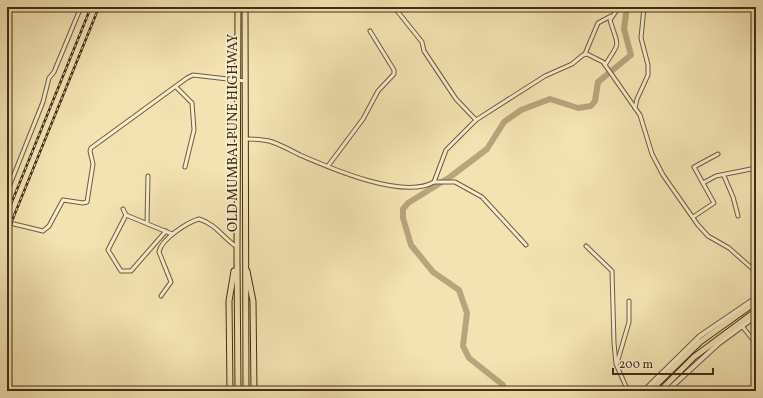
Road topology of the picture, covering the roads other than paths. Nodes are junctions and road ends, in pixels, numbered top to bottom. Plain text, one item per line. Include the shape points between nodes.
1 (81, 7) edge
2 (238, 7) edge
3 (245, 7) edge
4 (394, 7) edge
5 (619, 7) edge
6 (644, 7) edge
7 (611, 16) junction
8 (370, 31) dead end
9 (585, 54) junction
10 (606, 66) junction
11 (245, 81) junction
12 (238, 82) junction
13 (176, 87) junction
14 (635, 108) junction
15 (476, 120) junction
16 (245, 139) junction
17 (718, 154) dead end
18 (328, 166) junction
19 (185, 167) dead end
20 (756, 168) edge
21 (148, 176) dead end
22 (724, 176) junction
23 (435, 181) junction
24 (703, 183) junction
25 (7, 192) edge
26 (124, 209) dead end
27 (126, 215) junction
28 (738, 216) dead end
29 (693, 217) junction
30 (147, 223) junction
31 (14, 224) tunnel mouth
32 (166, 230) junction
33 (172, 234) junction
34 (526, 245) dead end
35 (586, 246) dead end
36 (237, 247) junction
37 (237, 258) junction
38 (245, 258) junction
39 (756, 272) edge
40 (161, 296) dead end
41 (756, 298) edge
42 (629, 301) dead end
43 (756, 302) edge
44 (756, 311) edge
45 (756, 316) edge
46 (742, 326) junction
47 (754, 341) edge
48 (616, 364) junction
49 (756, 372) edge
50 (230, 391) edge
51 (238, 391) edge
52 (246, 391) edge
53 (254, 391) edge
54 (628, 391) edge
55 (644, 391) edge
56 (650, 391) edge
57 (660, 391) edge
58 (667, 391) edge

1 - 25 street via 54,73 49,78 43,102
2 - 12 highway, OLD MUMBAI PUNE HIGHWAY
3 - 11 highway, OLD MUMBAI PUNE HIGHWAY
4 - 15 street via 422,42 424,51 456,99
5 - 7 street
6 - 14 street via 641,38 648,75
7 - 9 street via 598,23
7 - 10 street via 610,22 618,42
8 - 18 street via 394,74 378,91 363,119
9 - 10 street via 600,60
9 - 15 street
10 - 14 street
11 - 12 street
11 - 16 highway, OLD MUMBAI PUNE HIGHWAY
12 - 13 street via 193,75
12 - 36 highway, OLD MUMBAI PUNE HIGHWAY
13 - 19 street via 192,103 194,130
13 - 31 street via 91,148 93,164 87,202 63,200 49,226 43,231
14 - 29 street via 643,120 652,154 663,175
15 - 23 street via 446,150
16 - 18 street via 269,141
16 - 38 highway, OLD MUMBAI PUNE HIGHWAY
17 - 24 street via 694,167
18 - 23 street via 385,185 415,188
20 - 22 street
21 - 30 street
22 - 24 street
22 - 28 street
23 - 34 street via 455,182 482,197
24 - 29 street via 714,203
26 - 27 street
27 - 30 street
27 - 32 street via 108,250 121,271 131,271
29 - 39 street via 708,236 729,248
30 - 32 street
32 - 33 street
33 - 36 street via 199,219 214,226 227,241
33 - 40 street via 160,248 171,282
35 - 48 street via 612,271
36 - 37 highway, OLD MUMBAI PUNE HIGHWAY
37 - 50 highway via 230,301
37 - 51 highway
38 - 52 highway
38 - 53 highway via 253,301
41 - 55 street via 700,336
42 - 48 street via 629,322
43 - 56 highway via 700,342
44 - 57 highway via 694,356
45 - 46 street
46 - 47 street
46 - 58 street
47 - 49 street
48 - 54 street

